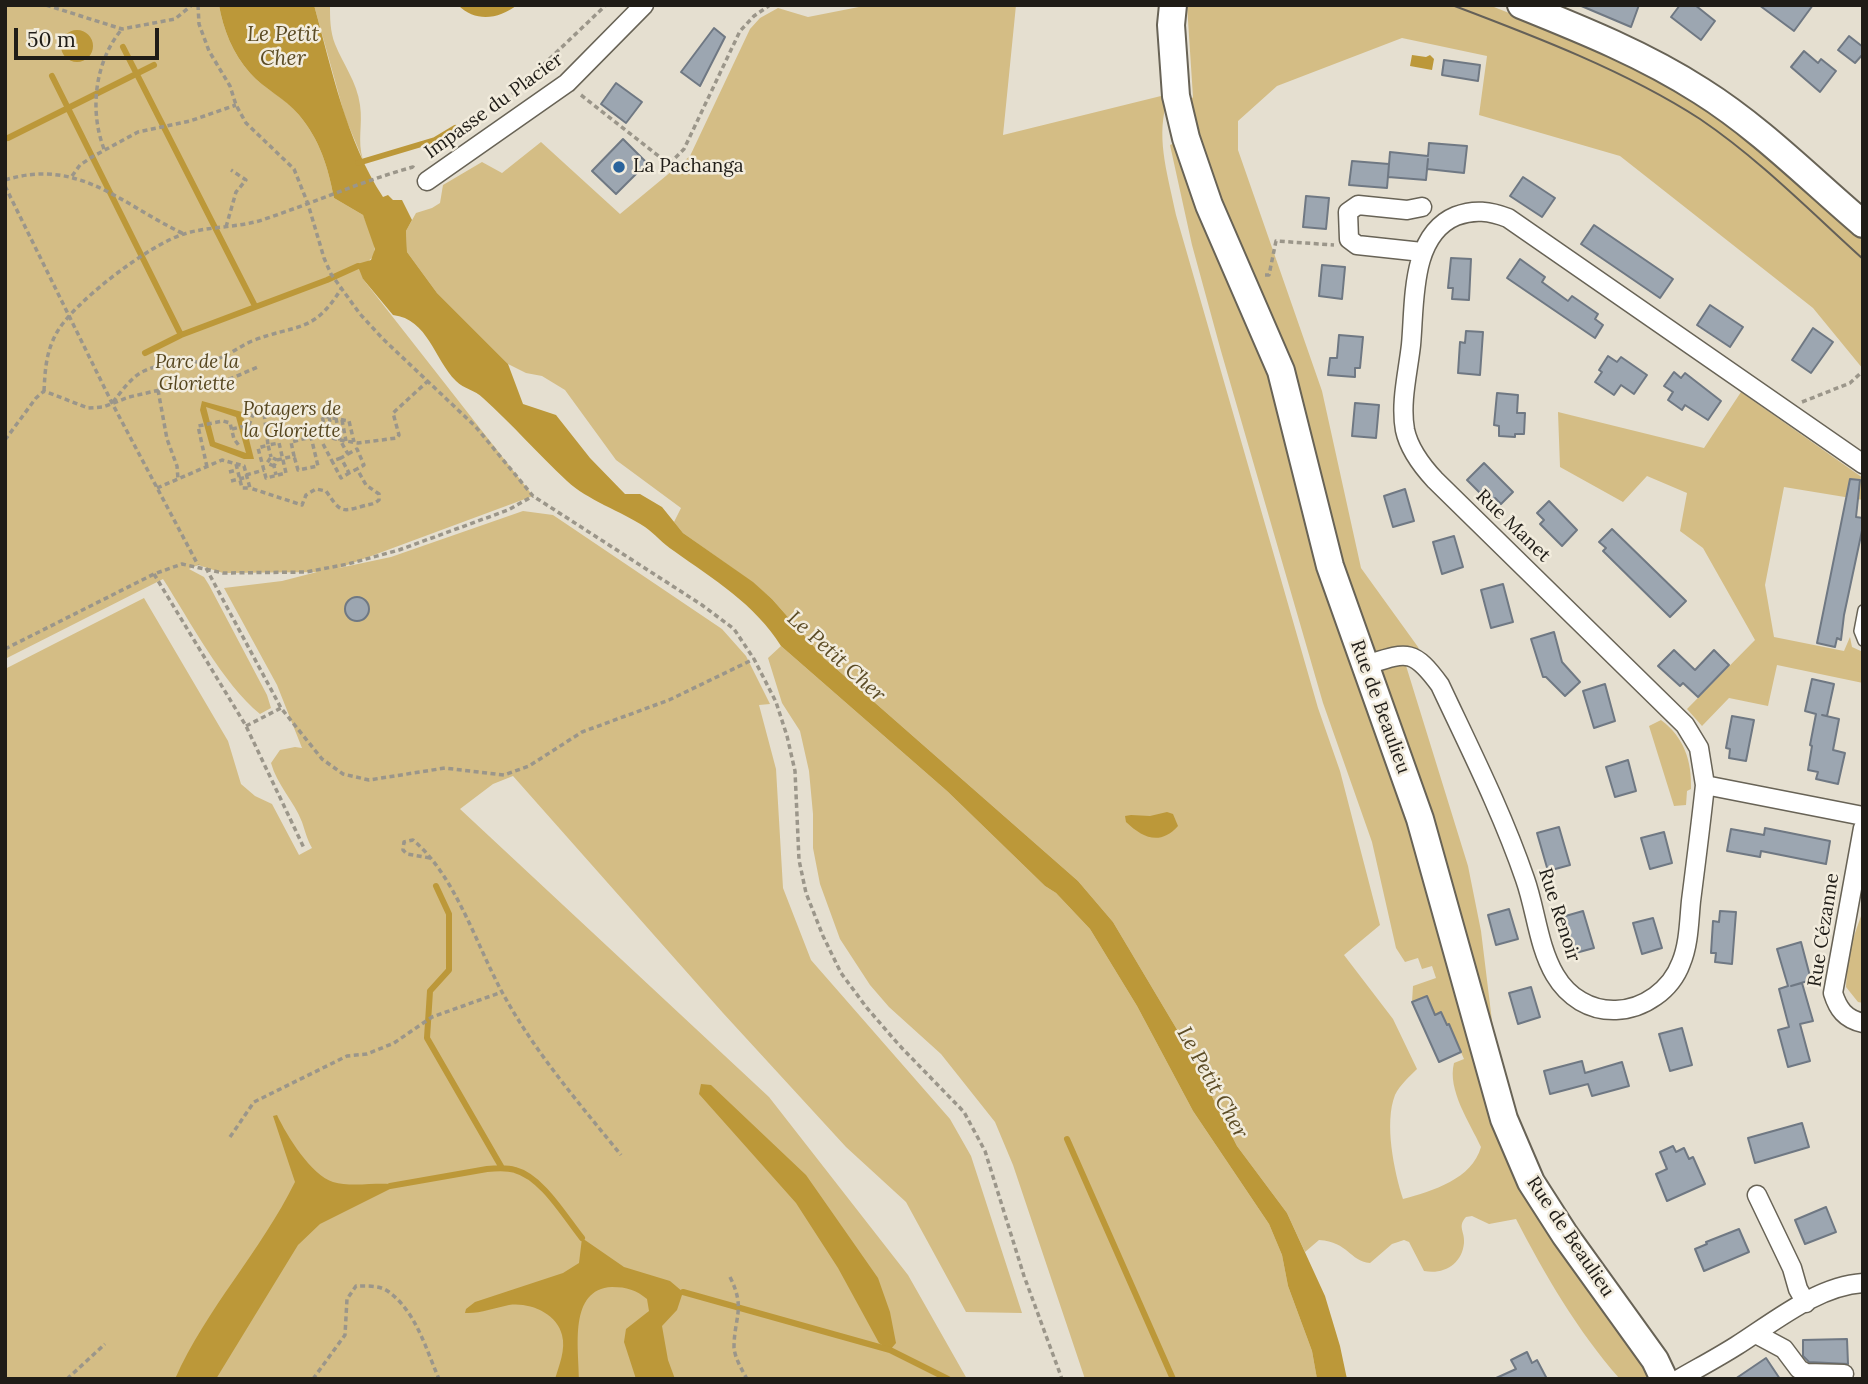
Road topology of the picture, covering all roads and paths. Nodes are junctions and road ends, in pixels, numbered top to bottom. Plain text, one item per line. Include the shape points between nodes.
1 (46, 5) edge
2 (192, 5) edge
3 (198, 5) edge
4 (606, 5) edge
5 (644, 5) edge
6 (770, 5) edge
7 (1173, 5) edge
8 (1521, 5) edge
9 (122, 29) junction
10 (567, 83) junction
11 (236, 105) junction
12 (496, 110) dead end
13 (104, 149) junction
14 (231, 170) dead end
15 (72, 176) junction
16 (5, 180) edge
17 (427, 181) joint
18 (5, 186) edge
19 (308, 204) junction
20 (1422, 207) dead end
21 (1863, 224) edge
22 (223, 228) junction
23 (184, 234) junction
24 (1349, 239) junction
25 (1422, 252) junction
26 (1269, 275) dead end
27 (342, 289) junction
28 (70, 317) junction
29 (260, 366) dead end
30 (1863, 371) edge
31 (429, 380) junction
32 (158, 390) junction
33 (44, 391) junction
34 (1811, 397) dead end
35 (112, 403) junction
36 (336, 418) junction
37 (342, 420) junction
38 (232, 429) junction
39 (5, 440) edge
40 (340, 440) junction
41 (346, 441) junction
42 (354, 442) junction
43 (323, 444) dead end
44 (268, 445) junction
45 (240, 447) dead end
46 (348, 454) junction
47 (294, 456) junction
48 (271, 457) junction
49 (341, 458) junction
50 (283, 459) junction
51 (277, 460) junction
52 (332, 461) junction
53 (265, 463) junction
54 (236, 464) junction
55 (1863, 464) edge
56 (274, 466) junction
57 (207, 467) junction
58 (357, 469) junction
59 (237, 470) junction
60 (264, 470) junction
61 (229, 472) dead end
62 (349, 473) junction
63 (276, 475) junction
64 (247, 476) junction
65 (178, 479) junction
66 (239, 479) junction
67 (231, 481) dead end
68 (157, 488) junction
69 (250, 488) junction
70 (533, 496) junction
71 (198, 565) junction
72 (206, 568) junction
73 (154, 574) junction
74 (1863, 610) edge
75 (1863, 641) edge
76 (5, 649) edge
77 (754, 659) junction
78 (1366, 664) junction
79 (281, 708) junction
80 (246, 726) junction
81 (1705, 785) junction
82 (1863, 816) edge
83 (1863, 828) edge
84 (304, 848) dead end
85 (430, 858) junction
86 (502, 992) junction
87 (1863, 1023) edge
88 (230, 1137) dead end
89 (621, 1155) dead end
90 (1757, 1195) dead end
91 (730, 1277) dead end
92 (1863, 1283) edge
93 (1806, 1303) junction
94 (1756, 1334) junction
95 (105, 1344) dead end
96 (1844, 1374) dead end
97 (66, 1379) edge
98 (313, 1379) edge
99 (439, 1379) edge
100 (747, 1379) edge
101 (1062, 1379) edge
102 (1664, 1379) edge
103 (1679, 1379) edge

1 - 9 path
2 - 9 path via 175,19
3 - 11 path via 209,51
4 - 12 path
5 - 10 street, Impasse du Placier
6 - 10 path via 740,31 684,149 671,162
7 - 78 street, Rue de Beaulieu via 1176,96 1186,138 1209,205 1281,371 1330,566
8 - 21 street via 1605,40 1701,90 1782,152
9 - 13 path via 105,53 97,83 97,118
10 - 17 street, Impasse du Placier
11 - 13 path via 138,132
11 - 19 path via 246,123 294,169
13 - 15 path
14 - 22 path via 246,180 236,192
15 - 16 path via 32,174
15 - 23 path via 102,187
17 - 19 path via 413,167
18 - 28 path
19 - 22 path
19 - 27 path via 318,245
20 - 24 street via 1358,205 1348,212
22 - 23 path
23 - 28 path via 137,258
24 - 25 street via 1357,245
24 - 26 path via 1337,245 1276,241
25 - 55 street via 1434,231 1453,217 1487,211 1508,218
25 - 81 street, Rue Manet via 1405,404 1405,431 1420,463 1685,725 1699,748
27 - 31 path via 383,339
27 - 35 path via 327,311 310,322 215,359 144,371
28 - 33 path via 50,348
28 - 35 path
29 - 32 path via 216,385
30 - 34 path via 1850,383
31 - 42 path via 393,413 397,438
31 - 70 path via 475,426
32 - 35 path
32 - 65 path
33 - 35 path via 88,408
33 - 39 path
35 - 68 path
36 - 37 path
36 - 40 path
36 - 40 path via 322,415 327,437
37 - 41 path
37 - 42 path via 349,421
38 - 44 path via 249,425 252,413 264,413
38 - 45 path
38 - 57 path via 227,421 198,426
40 - 41 path
40 - 46 path
41 - 42 path
43 - 52 path
44 - 48 path
44 - 50 path via 279,443
44 - 53 path via 258,448
46 - 49 path
46 - 58 path via 357,450 365,465
47 - 47 path via 291,442 311,437 318,466 298,470
47 - 50 path
48 - 51 path
48 - 53 path
49 - 52 path
49 - 62 path
50 - 51 path
50 - 63 path via 286,473
51 - 56 path
52 - 62 path via 341,478
53 - 56 path
53 - 60 path
54 - 57 path via 222,460
54 - 59 path
54 - 64 path via 244,466
56 - 63 path
57 - 65 path
58 - 62 path
58 - 69 path via 380,497 377,503 351,511 336,506 322,489 306,495 302,505
59 - 61 path
59 - 66 path
60 - 63 path via 266,478
60 - 64 path
64 - 66 path
64 - 69 path
65 - 68 path
66 - 67 path
66 - 69 path via 242,488
68 - 71 path
70 - 72 path via 399,550 348,564 306,572 223,573
70 - 77 path via 702,605 734,629
71 - 72 path
71 - 73 path via 182,564
72 - 79 path
73 - 76 path
73 - 80 path
74 - 75 lane via 1859,631
77 - 79 path via 669,700 582,732 529,766 504,775 445,768 369,780 343,774 322,759
77 - 101 path via 787,736 795,771 799,860 822,936 867,1008 964,1112 985,1152
78 - 81 street, Rue Renoir via 1411,656 1426,666 1440,685 1513,845 1554,974 1570,994 1593,1007 1617,1010 1645,1002 1667,986 1681,965
78 - 102 street, Rue de Beaulieu via 1420,819 1504,1119 1518,1153 1564,1235
79 - 80 path
80 - 84 path
81 - 82 street
83 - 87 street, Rue Cézanne via 1833,993 1840,1011
85 - 85 path via 413,840 404,842 402,850 407,854
85 - 86 path
86 - 88 path via 432,1017 394,1043 347,1056 254,1101
86 - 89 path via 547,1064
90 - 93 street
91 - 100 path via 740,1304 734,1351
92 - 93 street via 1844,1285
93 - 94 street
94 - 96 street via 1784,1349 1806,1373
94 - 103 street
95 - 97 path
98 - 99 path via 345,1335 347,1299 356,1286 372,1286 388,1291 413,1318

